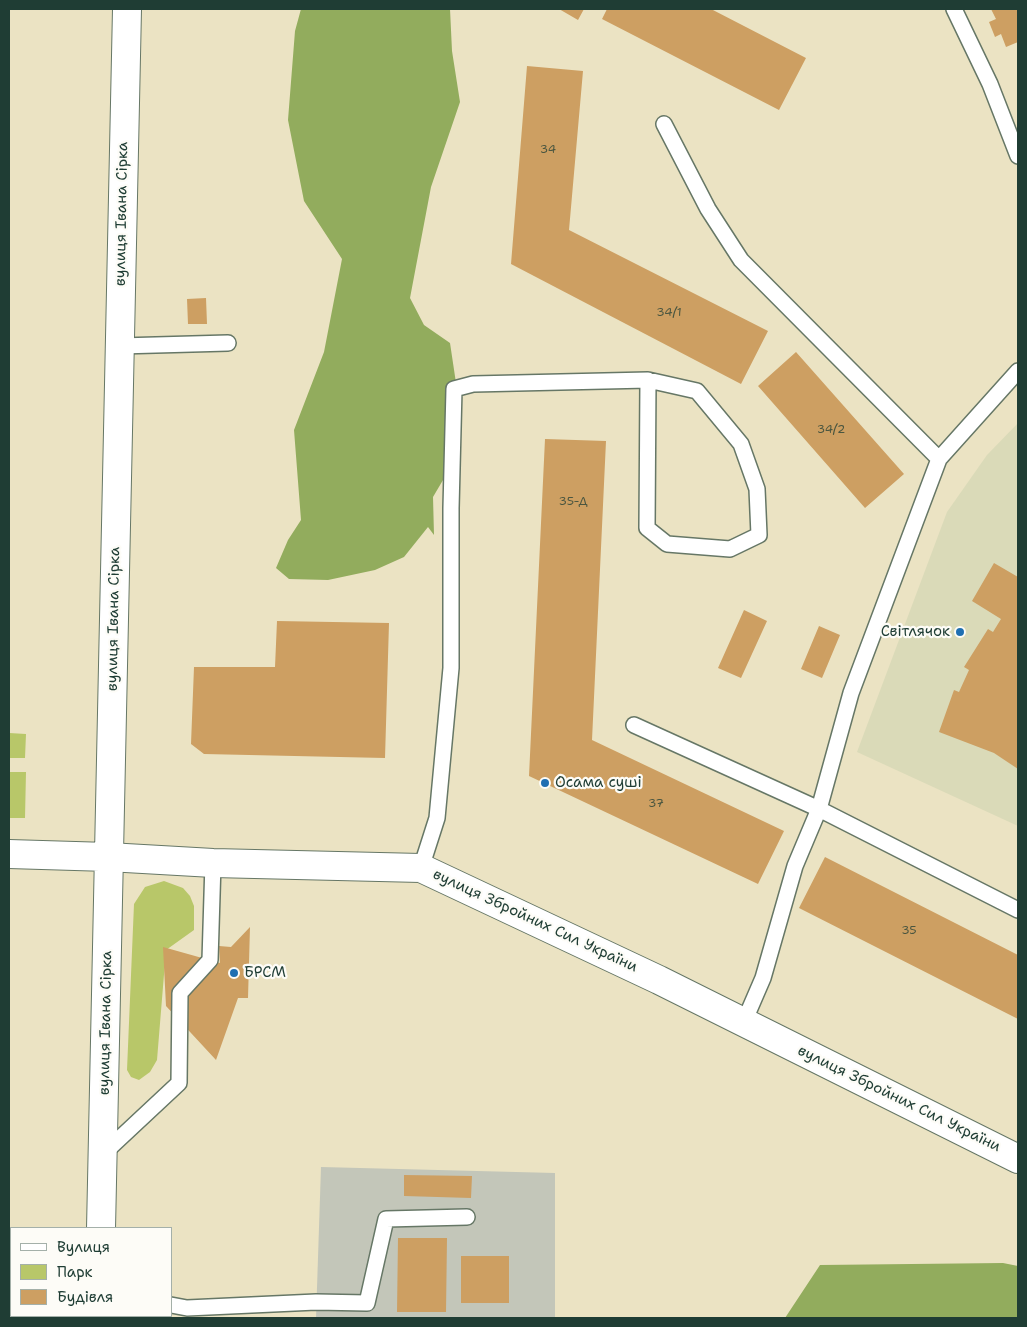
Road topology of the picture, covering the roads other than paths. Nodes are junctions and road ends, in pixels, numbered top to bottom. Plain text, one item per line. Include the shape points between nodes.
1 (127, 9) edge
2 (954, 9) edge
3 (664, 124) dead end
4 (1018, 156) edge
5 (228, 343) dead end
6 (120, 346) junction
7 (1018, 371) edge
8 (648, 380) junction
9 (939, 459) junction
10 (634, 726) dead end
11 (819, 810) junction
12 (9, 854) edge
13 (108, 856) junction
14 (213, 863) junction
15 (421, 868) junction
16 (1018, 910) edge
17 (744, 1022) junction
18 (103, 1154) junction
19 (1018, 1159) edge
20 (467, 1217) dead end
21 (101, 1227) edge
22 (172, 1305) edge

1 - 6 street, вулиця Івана Сірка
2 - 4 lane via 990,84
3 - 9 lane via 708,209 741,260
5 - 6 lane
6 - 13 street, вулиця Івана Сірка
7 - 9 lane
8 - 8 lane via 697,391 741,444 757,489 759,535 730,549 666,544 647,528
8 - 15 lane via 473,384 454,389 451,668 437,818
9 - 11 lane via 851,694
10 - 11 lane
11 - 16 lane
11 - 17 lane via 795,866 763,978
12 - 13 street, вулиця Збройних Сил України
13 - 14 street, вулиця Збройних Сил України
13 - 18 street, вулиця Івана Сірка
14 - 15 street, вулиця Збройних Сил України
14 - 18 lane via 210,960 180,993 179,1083
15 - 17 street, вулиця Збройних Сил України
17 - 19 street, вулиця Збройних Сил України
18 - 21 street, вулиця Івана Сірка
20 - 22 lane via 386,1219 367,1303 187,1308

